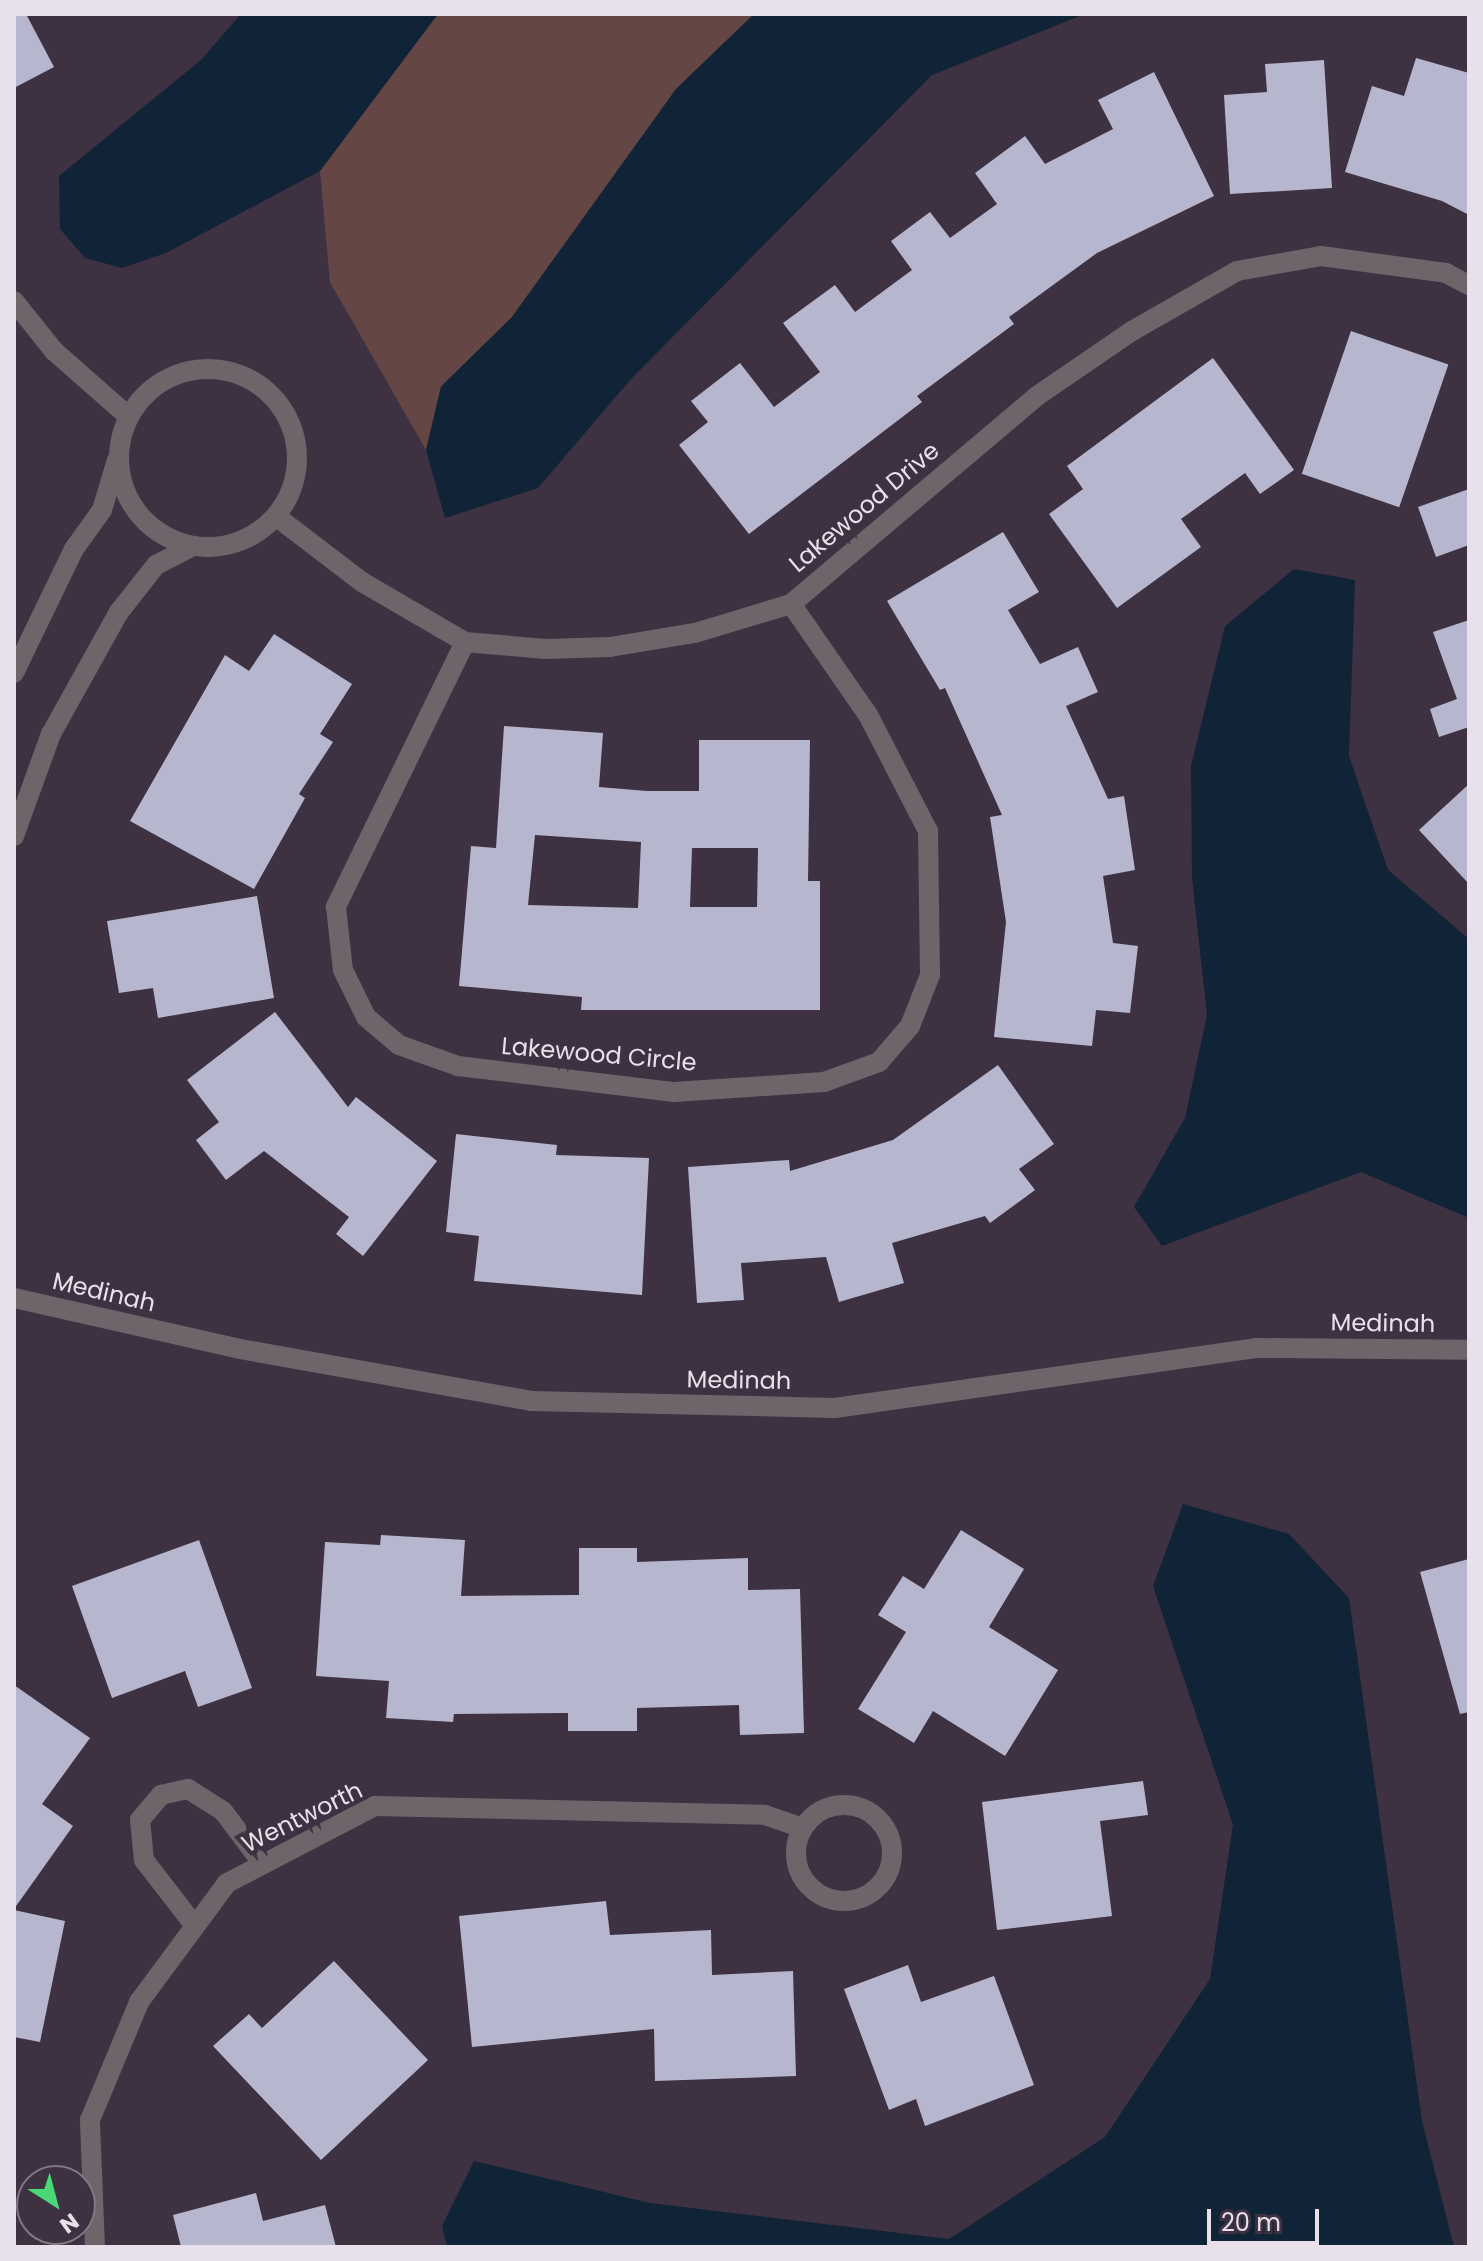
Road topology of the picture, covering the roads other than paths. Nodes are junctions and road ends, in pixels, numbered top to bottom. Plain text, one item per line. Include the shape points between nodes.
1 (1469, 285) edge
2 (14, 301) edge
3 (129, 417) junction
4 (118, 457) junction
5 (277, 517) junction
6 (193, 546) junction
7 (791, 604) junction
8 (465, 642) junction
9 (14, 673) edge
10 (14, 836) edge
11 (14, 1298) edge
12 (1469, 1350) edge
13 (803, 1828) junction
14 (263, 1864) junction
15 (195, 1926) junction
16 (95, 2247) edge

1 - 7 street, Lakewood Drive via 1446,273 1321,256 1237,271 1132,331 1037,396
2 - 3 street via 54,351
3 - 4 street
3 - 5 street via 140,399 181,373 216,369 258,384 279,403 292,429 297,458 292,488
4 - 6 street via 136,512 161,534
4 - 9 street via 102,510 74,549
5 - 6 street via 243,540
5 - 8 street, Lakewood Drive via 362,582
6 - 10 street via 156,565 119,612 51,734
7 - 8 street, Lakewood Drive via 695,633 610,647 546,649
7 - 8 street, Lakewood Circle via 868,715 928,831 930,975 910,1026 879,1062 824,1082 674,1092 458,1066 399,1045 366,1017 343,970 336,907
11 - 12 street, Medinah via 240,1349 531,1401 835,1408 1256,1348
13 - 13 street via 797,1865 819,1895 856,1900 885,1878 891,1841 869,1812 833,1807
13 - 14 street, Wentworth via 765,1815 375,1806
14 - 15 street, Wentworth via 227,1883
14 - 15 street via 223,1811 188,1789 161,1795 140,1820 144,1860
15 - 16 street, Wentworth via 139,2002 90,2120

